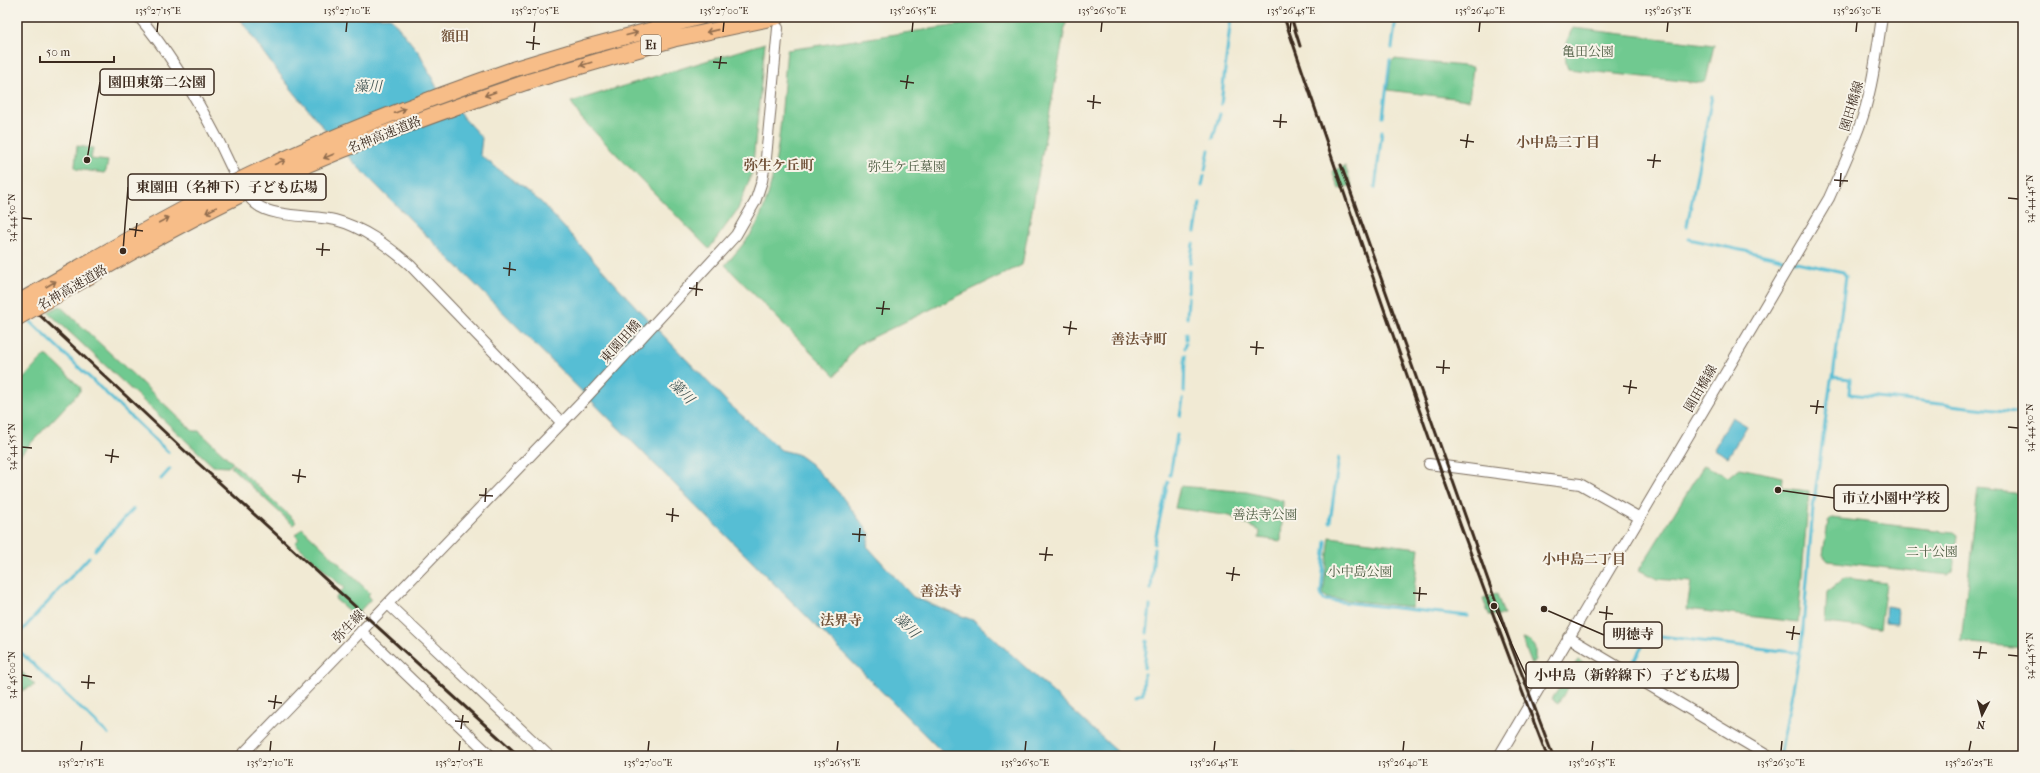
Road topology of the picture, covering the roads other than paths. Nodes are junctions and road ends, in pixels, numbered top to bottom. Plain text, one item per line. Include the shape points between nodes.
1 (139, 17) edge
2 (700, 17) edge
3 (1882, 17) edge
4 (777, 22) edge
5 (17, 304) edge
6 (17, 318) edge
7 (562, 423) junction
8 (1429, 464) dead end
9 (474, 515) joint
10 (1640, 518) junction
11 (388, 604) junction
12 (361, 631) junction
13 (1568, 637) junction
14 (241, 756) edge
15 (491, 756) edge
16 (549, 756) edge
17 (1499, 756) edge
18 (1768, 756) edge

1 - 7 street via 183,78 242,186 256,205 272,211 343,222 386,246 415,270
5 -> 2 highway, 名神高速道路 / E1, bridge via 120,243 226,187 305,150 440,95 514,69
3 - 10 street, 園田橋線 via 1863,115 1835,185
4 -> 6 highway, 名神高速道路 / E1, bridge via 674,39 527,82 446,109 234,198
4 - 7 street, 東園田橋 via 766,158 762,181 745,221 718,255
7 - 9 street, 東園田橋
8 - 10 street via 1580,484
9 - 11 street, 弥生線
10 - 13 street, 園田橋線
11 - 12 street, 弥生線
11 - 16 street
12 - 14 street, 弥生線
12 - 15 street
13 - 17 street, 園田橋線
13 - 18 street

